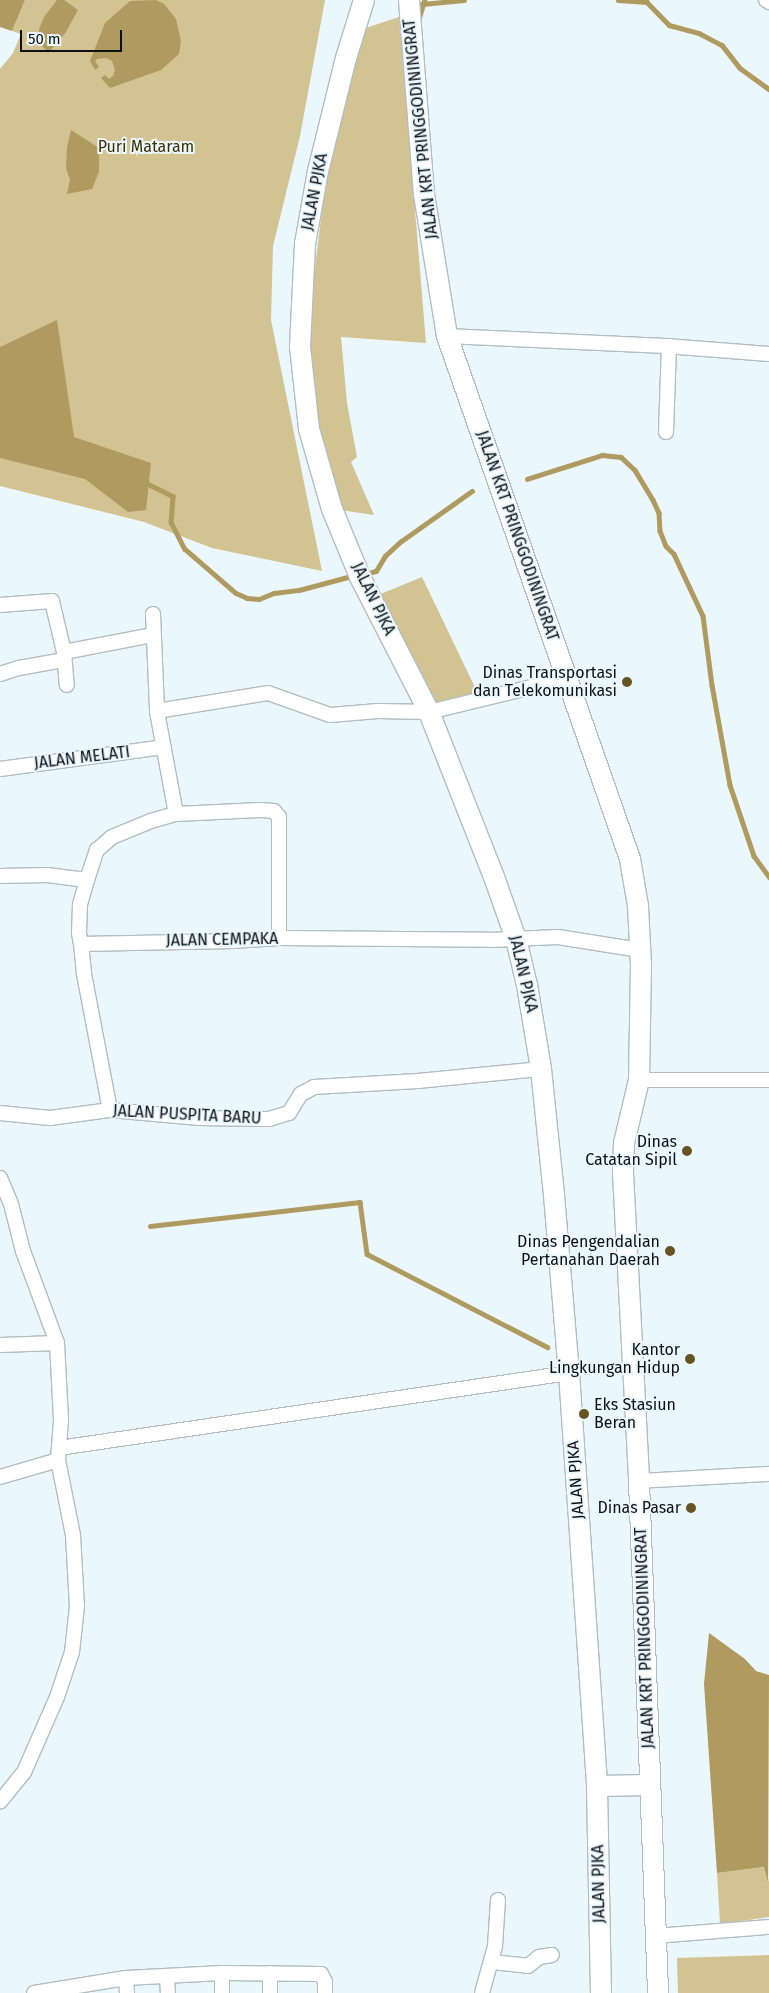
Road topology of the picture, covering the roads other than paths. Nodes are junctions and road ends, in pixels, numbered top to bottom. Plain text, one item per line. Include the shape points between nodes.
1 (364, 0) edge
2 (409, 0) edge
3 (766, 0) edge
4 (769, 2) edge
5 (447, 336) junction
6 (669, 346) junction
7 (769, 354) edge
8 (666, 432) dead end
9 (0, 605) edge
10 (153, 614) dead end
11 (153, 635) junction
12 (64, 656) junction
13 (0, 674) edge
14 (568, 678) junction
15 (67, 685) dead end
16 (157, 710) junction
17 (429, 712) junction
18 (164, 748) junction
19 (0, 769) edge
20 (176, 814) junction
21 (0, 876) edge
22 (87, 880) junction
23 (279, 938) junction
24 (516, 939) junction
25 (81, 944) junction
26 (640, 950) junction
27 (541, 1069) junction
28 (639, 1080) junction
29 (769, 1080) edge
30 (110, 1110) junction
31 (0, 1113) edge
32 (0, 1178) edge
33 (57, 1343) junction
34 (0, 1345) edge
35 (569, 1373) junction
36 (58, 1454) junction
37 (769, 1474) edge
38 (0, 1477) edge
39 (639, 1481) junction
40 (650, 1785) junction
41 (597, 1786) junction
42 (0, 1802) edge
43 (498, 1900) dead end
44 (769, 1927) edge
45 (656, 1936) junction
46 (552, 1955) dead end
47 (492, 1962) junction
48 (222, 1973) junction
49 (270, 1973) junction
50 (167, 1976) junction
51 (126, 1978) junction
52 (34, 1993) edge
53 (49, 1993) edge
54 (127, 1993) edge
55 (168, 1993) edge
56 (222, 1993) edge
57 (270, 1993) edge
58 (324, 1993) edge
59 (482, 1993) edge
60 (601, 1993) edge
61 (658, 1993) edge

1 - 17 main road, JALAN PJKA via 318,171 305,244 300,347 309,429 332,509 360,576
2 - 5 main road, JALAN KRT PRINGGODININGRAT via 424,194
3 - 4 street
5 - 6 street
5 - 14 main road, JALAN KRT PRINGGODININGRAT
6 - 7 street
6 - 8 street
9 - 12 street via 52,601
10 - 11 street
11 - 12 street
11 - 16 street
12 - 13 street
12 - 15 street
14 - 17 street
14 - 26 main road, JALAN KRT PRINGGODININGRAT via 630,859 638,906
16 - 17 street via 268,693 330,715
16 - 18 street
17 - 24 main road, JALAN PJKA
18 - 19 street, JALAN MELATI
18 - 20 street
20 - 22 street via 112,837 97,850
20 - 23 street via 260,810 277,814
21 - 22 street via 47,875
22 - 25 street via 80,905
23 - 24 street, JALAN CEMPAKA
23 - 25 street, JALAN CEMPAKA via 233,942
24 - 26 street, JALAN CEMPAKA via 558,937
24 - 27 main road, JALAN PJKA via 528,985
25 - 30 street
26 - 28 main road, JALAN KRT PRINGGODININGRAT
27 - 30 street, JALAN PUSPITA BARU via 314,1087 301,1094 289,1113 269,1119 200,1118
27 - 35 main road, JALAN PJKA
28 - 29 street
28 - 39 main road, JALAN KRT PRINGGODININGRAT via 624,1143 623,1173
30 - 31 street, JALAN PUSPITA BARU via 50,1118
32 - 33 street
33 - 34 street
33 - 36 street via 61,1420
35 - 36 street
35 - 41 main road, JALAN PJKA
36 - 38 street
36 - 42 street via 73,1535 77,1606 72,1652 57,1697 24,1772
37 - 39 street
39 - 40 main road, JALAN KRT PRINGGODININGRAT
40 - 41 main road
40 - 45 main road, JALAN KRT PRINGGODININGRAT
41 - 60 main road, JALAN PJKA
43 - 47 street
44 - 45 street
45 - 61 main road, JALAN KRT PRINGGODININGRAT
46 - 47 street via 539,1957 528,1966
47 - 59 street
48 - 49 street
48 - 50 street
48 - 56 street
49 - 57 street
49 - 58 street via 321,1974 325,1982
50 - 51 street
50 - 55 street
51 - 53 street
51 - 54 street
52 - 53 street

